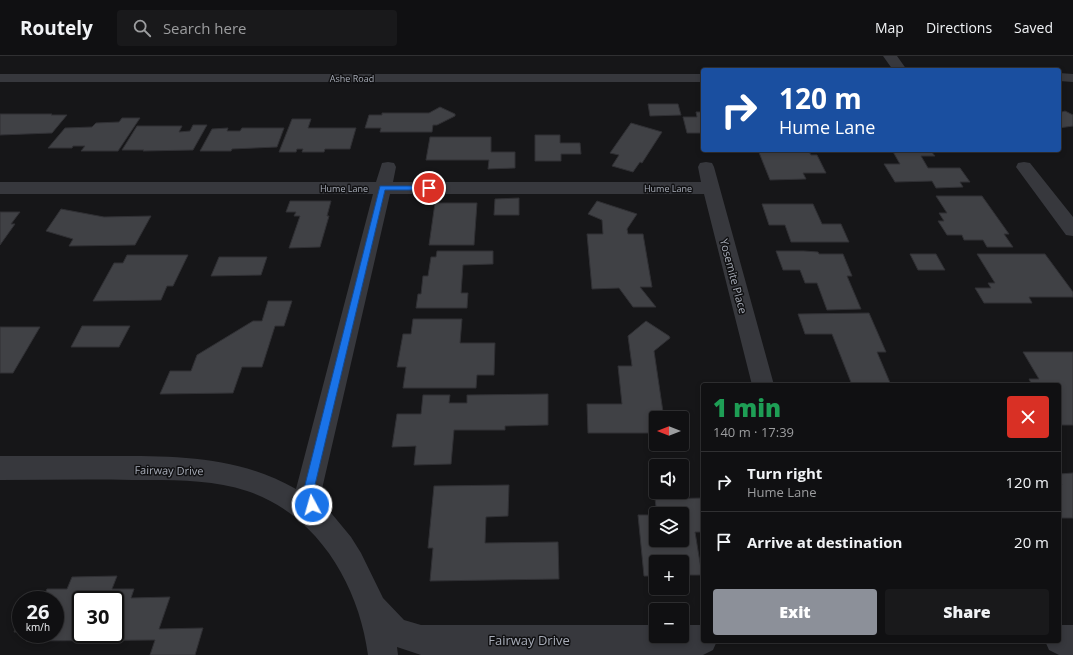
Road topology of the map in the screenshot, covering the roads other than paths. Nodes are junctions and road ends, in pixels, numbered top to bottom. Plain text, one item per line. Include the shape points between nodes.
1 (890, 56) edge
2 (899, 68) edge
3 (1061, 77) edge
4 (0, 78) edge
5 (701, 78) edge
6 (1073, 78) edge
7 (706, 167) dead end
8 (1024, 167) dead end
9 (385, 177) junction
10 (0, 188) edge
11 (712, 188) junction
12 (1073, 230) edge
13 (762, 383) edge
14 (0, 468) edge
15 (323, 524) junction
16 (370, 603) junction
17 (701, 640) edge
18 (1061, 640) edge
19 (1073, 640) edge
20 (383, 655) edge

1 - 2 street
3 - 6 street
4 - 5 street, Ashe Road
7 - 11 street, Yosemite Place
8 - 12 street
9 - 10 street, Hume Lane
9 - 11 street, Hume Lane
9 - 15 street via 309,489 312,505
11 - 13 street, Yosemite Place
14 - 15 street, Fairway Drive via 194,469 231,474 267,486 300,505
15 - 16 street via 345,551 364,585
16 - 17 street, Fairway Drive via 384,622 399,634 421,640
16 - 20 street
18 - 19 street

